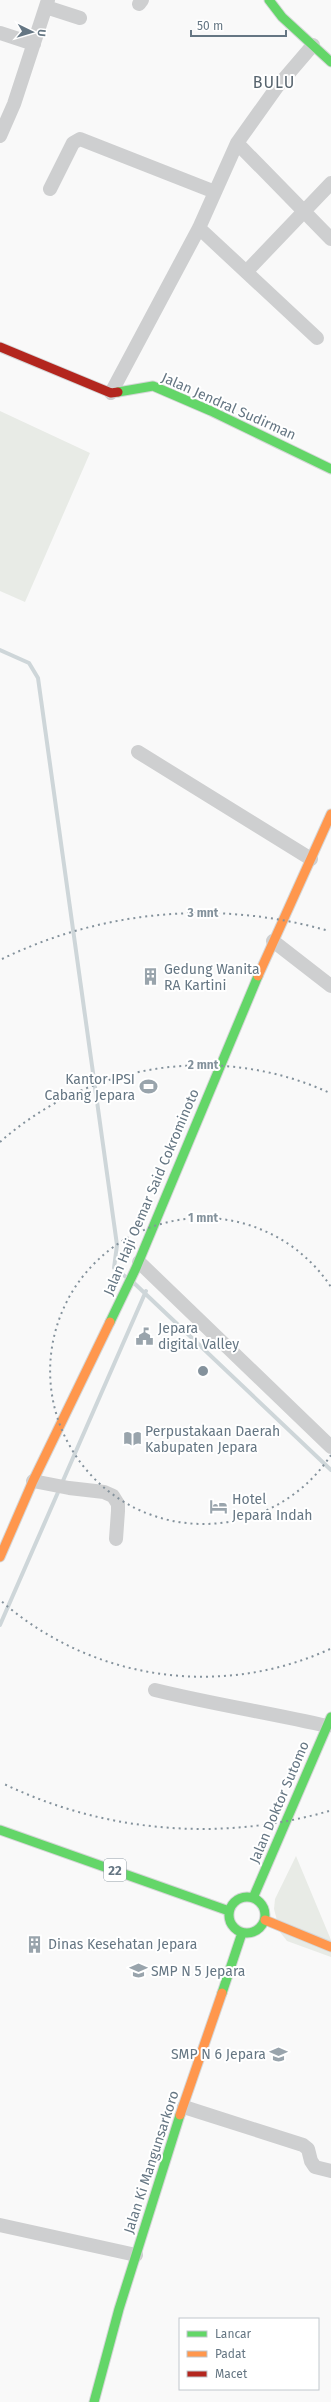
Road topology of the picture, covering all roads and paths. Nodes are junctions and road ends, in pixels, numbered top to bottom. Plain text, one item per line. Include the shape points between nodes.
1 (269, 0) edge
2 (47, 4) edge
3 (80, 18) dead end
4 (0, 33) edge
5 (34, 44) junction
6 (313, 45) junction
7 (331, 62) edge
8 (0, 136) edge
9 (237, 142) junction
10 (331, 183) edge
11 (50, 189) dead end
12 (215, 192) junction
13 (304, 210) junction
14 (199, 228) junction
15 (331, 239) edge
16 (246, 272) junction
17 (317, 338) dead end
18 (0, 347) edge
19 (111, 392) junction
20 (331, 469) edge
21 (138, 752) dead end
22 (331, 814) edge
23 (311, 859) junction
24 (273, 941) junction
25 (331, 986) edge
26 (138, 1265) junction
27 (331, 1447) edge
28 (33, 1481) junction
29 (116, 1539) dead end
30 (0, 1557) edge
31 (155, 1690) dead end
32 (329, 1721) edge
33 (0, 1830) edge
34 (253, 1898) junction
35 (229, 1911) junction
36 (265, 1920) junction
37 (242, 1933) junction
38 (331, 1947) edge
39 (184, 2107) junction
40 (331, 2171) edge
41 (0, 2225) edge
42 (136, 2255) junction
43 (94, 2402) edge

1 - 6 main road
2 - 3 street
2 - 5 street
4 - 5 street
5 - 8 street via 14,104
6 - 7 main road
6 - 9 street via 277,87
9 - 12 street
9 - 13 street
10 - 13 street
11 - 12 street via 73,143 80,139
12 - 14 street
13 - 15 street
13 - 16 street
14 - 16 street
14 - 19 street
16 - 17 street
18 - 19 main road
19 - 20 main road, Jalan Jendral Sudirman via 154,386
21 - 23 street
22 - 23 main road, Jalan Haji Oemar Said Cokrominoto
23 - 24 main road, Jalan Haji Oemar Said Cokrominoto
24 - 25 street
24 - 26 main road, Jalan Haji Oemar Said Cokrominoto
26 - 27 street
26 - 28 main road, Jalan Haji Oemar Said Cokrominoto
28 - 29 street via 104,1492 113,1496 118,1504
28 - 30 main road, Jalan Haji Oemar Said Cokrominoto
31 - 32 street via 204,1702
32 - 34 main road, Jalan Doktor Sutomo
33 - 35 main road, 22
34 - 35 main road via 238,1899
34 - 36 main road via 263,1907
35 - 37 main road via 231,1924
36 - 37 main road via 256,1931
36 - 38 main road
37 - 39 main road, Jalan Ki Mangunsarkoro
39 - 40 street via 303,2145 308,2149 310,2161 316,2168
39 - 42 main road, Jalan Ki Mangunsarkoro via 169,2146
41 - 42 street
42 - 43 main road, Jalan Ki Mangunsarkoro

